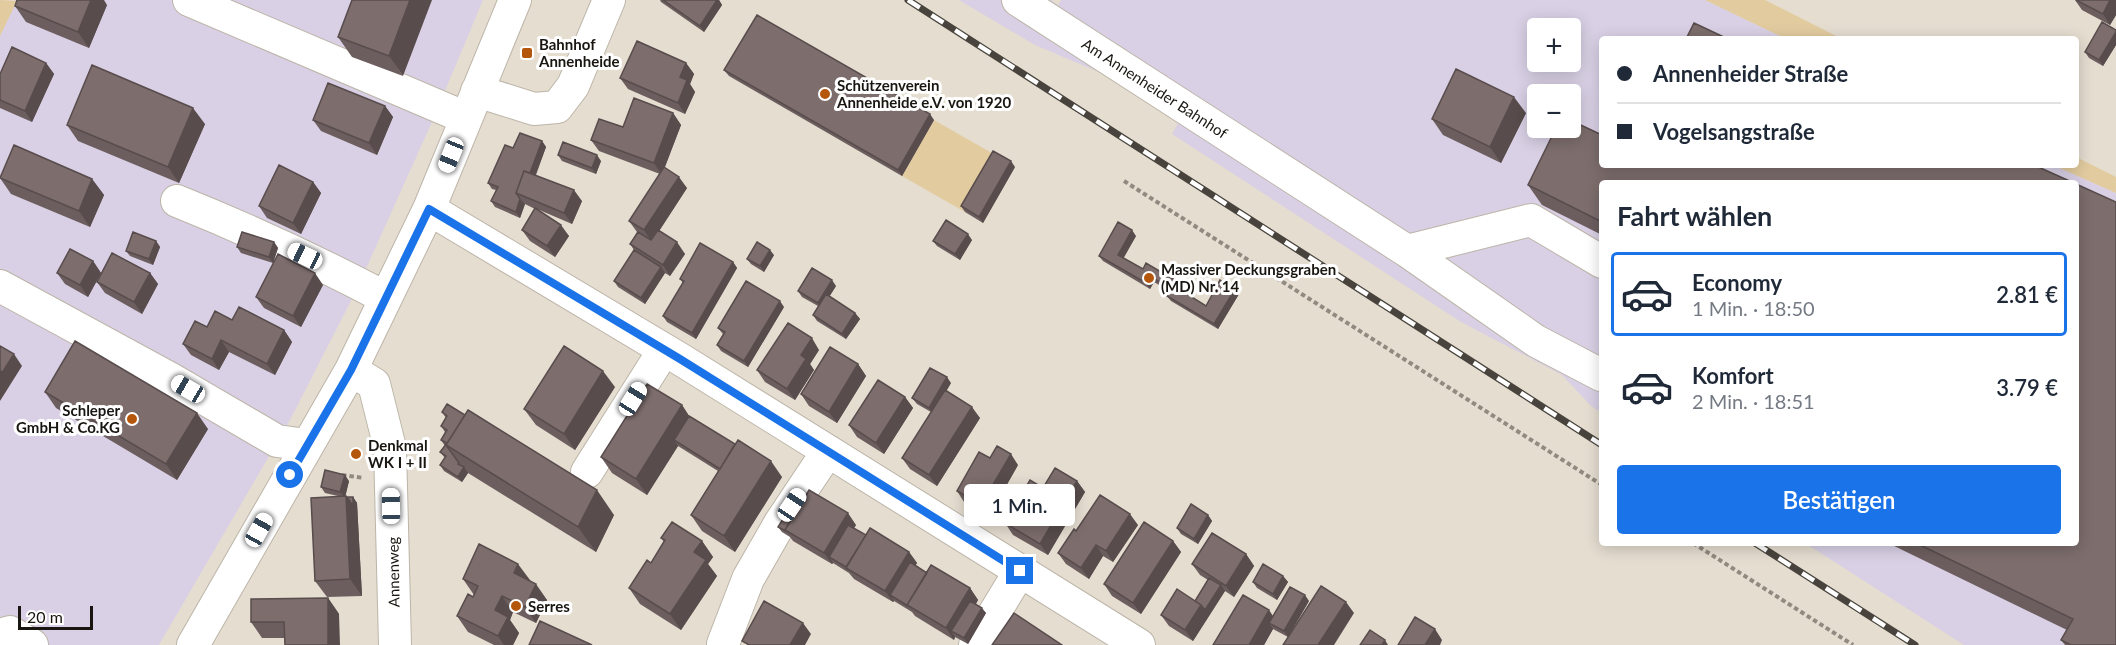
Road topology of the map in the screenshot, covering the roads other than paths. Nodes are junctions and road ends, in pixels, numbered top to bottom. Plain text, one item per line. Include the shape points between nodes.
1 (189, 0) edge
2 (514, 0) edge
3 (609, 0) edge
4 (1018, 0) edge
5 (471, 105) junction
6 (177, 201) dead end
7 (429, 209) junction
8 (1407, 251) junction
9 (1599, 260) edge
10 (0, 286) edge
11 (386, 298) junction
12 (664, 350) junction
13 (351, 370) junction
14 (1599, 374) edge
15 (303, 451) junction
16 (828, 451) junction
17 (587, 472) dead end
18 (1020, 571) junction
19 (0, 634) edge
20 (723, 644) dead end
21 (32, 645) edge
22 (193, 645) edge
23 (395, 645) edge
24 (975, 645) edge
25 (1139, 645) edge

1 - 5 street
2 - 5 street
3 - 5 street via 573,86 557,107 534,110
4 - 8 street, Am Annenheider Bahnhof
5 - 7 street
6 - 11 street via 250,230
7 - 11 street
7 - 12 street
8 - 9 street via 1531,220
8 - 14 street, Am Annenheider Bahnhof via 1536,340
10 - 15 street via 277,441
11 - 13 street
12 - 16 street
12 - 17 street
13 - 15 street
13 - 23 street, Annenweg via 374,384 390,448
15 - 22 street
16 - 18 street
16 - 20 street via 748,579
18 - 24 street
18 - 25 street
19 - 21 street via 10,632

